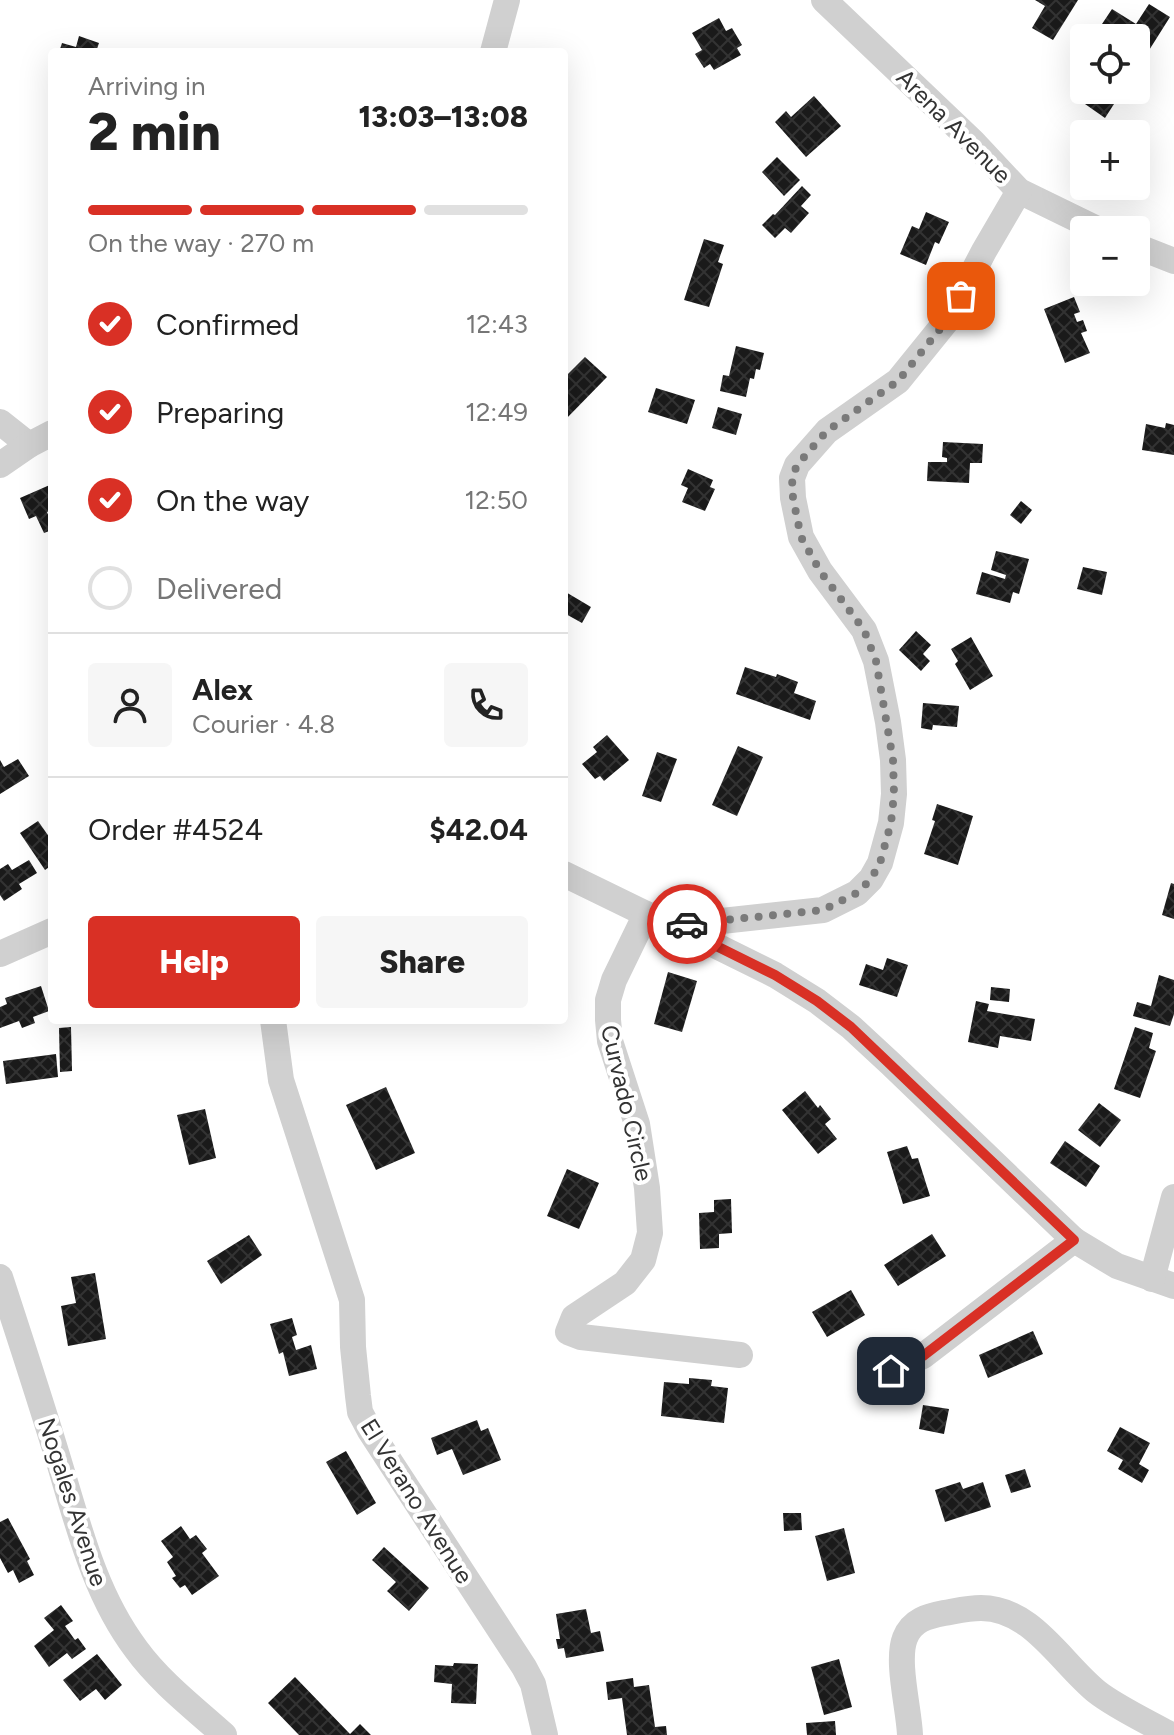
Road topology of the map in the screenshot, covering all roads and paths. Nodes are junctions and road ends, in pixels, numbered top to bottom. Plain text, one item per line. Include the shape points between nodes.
1 (507, 0) edge
2 (824, 0) edge
3 (494, 48) edge
4 (1019, 191) junction
5 (1070, 216) edge
6 (1150, 252) edge
7 (1174, 261) edge
8 (0, 422) edge
9 (48, 435) edge
10 (29, 445) junction
11 (0, 465) edge
12 (568, 876) edge
13 (646, 914) junction
14 (676, 926) junction
15 (48, 933) edge
16 (0, 954) edge
17 (274, 1024) edge
18 (1174, 1197) edge
19 (1074, 1240) junction
20 (0, 1277) edge
21 (1163, 1282) edge
22 (740, 1355) dead end
23 (891, 1371) dead end
24 (224, 1735) edge
25 (545, 1735) edge
26 (910, 1735) edge
27 (1171, 1735) edge

1 - 3 street
2 - 4 street, Arena Avenue
4 - 5 street, Arena Avenue
4 - 14 street via 949,318 898,381 827,431 792,478 801,537 864,630 876,661 894,794 880,863 857,893 823,910
6 - 7 street
8 - 10 street
9 - 10 street
10 - 11 street
12 - 13 street
13 - 14 street
13 - 22 street, Curvado Circle via 614,980 608,1020 637,1124 650,1233 643,1260 625,1283 574,1317 568,1332
14 - 19 street via 775,975 851,1027
15 - 16 street
17 - 25 street, El Verano Avenue via 281,1080 352,1300 360,1412 524,1667
18 - 21 street
19 - 21 street via 1117,1266
19 - 23 street via 923,1356
20 - 24 street, Nogales Avenue via 104,1597 149,1666
26 - 27 street via 902,1664 905,1637 924,1617 983,1608 1017,1618 1097,1692

